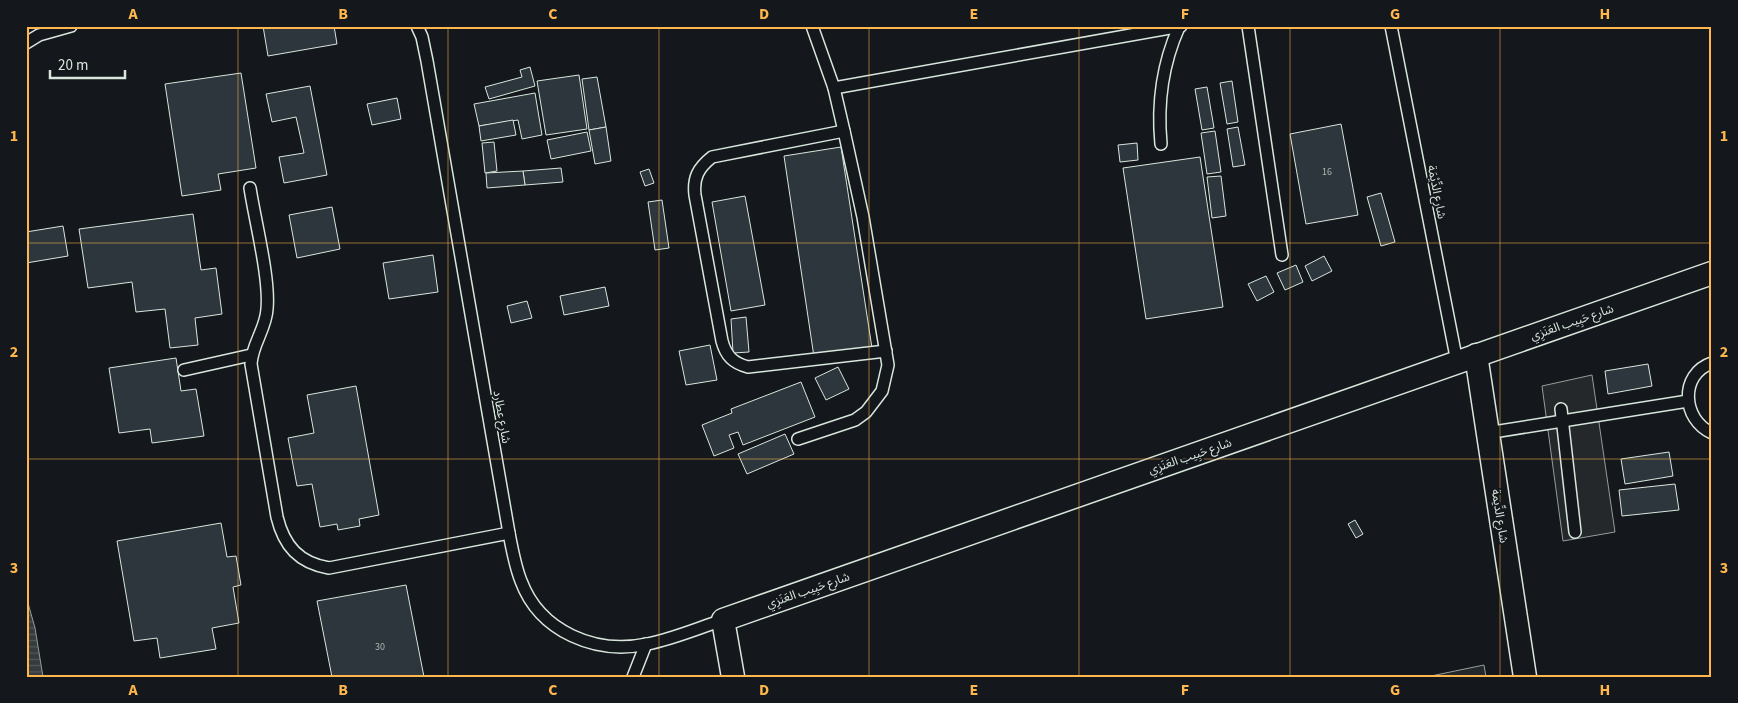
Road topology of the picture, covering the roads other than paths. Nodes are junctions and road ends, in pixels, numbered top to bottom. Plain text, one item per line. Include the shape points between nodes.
1 (71, 26) edge
2 (417, 26) edge
3 (812, 26) edge
4 (1180, 26) edge
5 (1248, 26) edge
6 (1391, 26) edge
7 (26, 43) edge
8 (834, 88) junction
9 (844, 131) junction
10 (1161, 144) dead end
11 (250, 188) dead end
12 (1282, 255) dead end
13 (1712, 273) edge
14 (886, 351) junction
15 (251, 355) junction
16 (1466, 359) junction
17 (1712, 362) edge
18 (184, 370) dead end
19 (1688, 402) junction
20 (1561, 409) dead end
21 (1563, 422) junction
22 (1487, 433) junction
23 (1712, 433) edge
24 (798, 439) dead end
25 (1575, 532) dead end
26 (509, 533) junction
27 (723, 620) junction
28 (646, 644) junction
29 (633, 677) edge
30 (733, 677) edge
31 (1525, 677) edge

1 - 7 lane via 39,35
2 - 26 lane, شارع عطارد via 427,61
3 - 8 lane
4 - 8 lane
4 - 10 lane via 1161,84
5 - 12 lane
6 - 16 lane, شارع الدِّيْمَة
8 - 9 lane
9 - 14 lane
9 - 14 lane via 712,157 696,173 694,184 722,342 733,362 748,367
11 - 15 lane via 268,298 263,329
13 - 16 street, شارع حَبِيب العَنَزِي
14 - 24 lane via 887,378 876,403 855,420
15 - 18 lane
15 - 26 lane via 280,529 285,541 304,560 329,568
16 - 22 street, شارع الدِّيمة
16 - 27 street, شارع حَبِيب العَنَزِي
17 - 19 lane via 1699,370 1692,380
19 - 21 lane
19 - 23 lane via 1696,422
20 - 21 lane
21 - 22 lane
21 - 25 lane
22 - 31 street, شارع الدِّيمة
26 - 28 lane, شارع عطارد via 521,582 533,604 551,623 572,637 596,645 621,648
27 - 28 lane, شارع عطارد
27 - 30 street
28 - 29 lane

